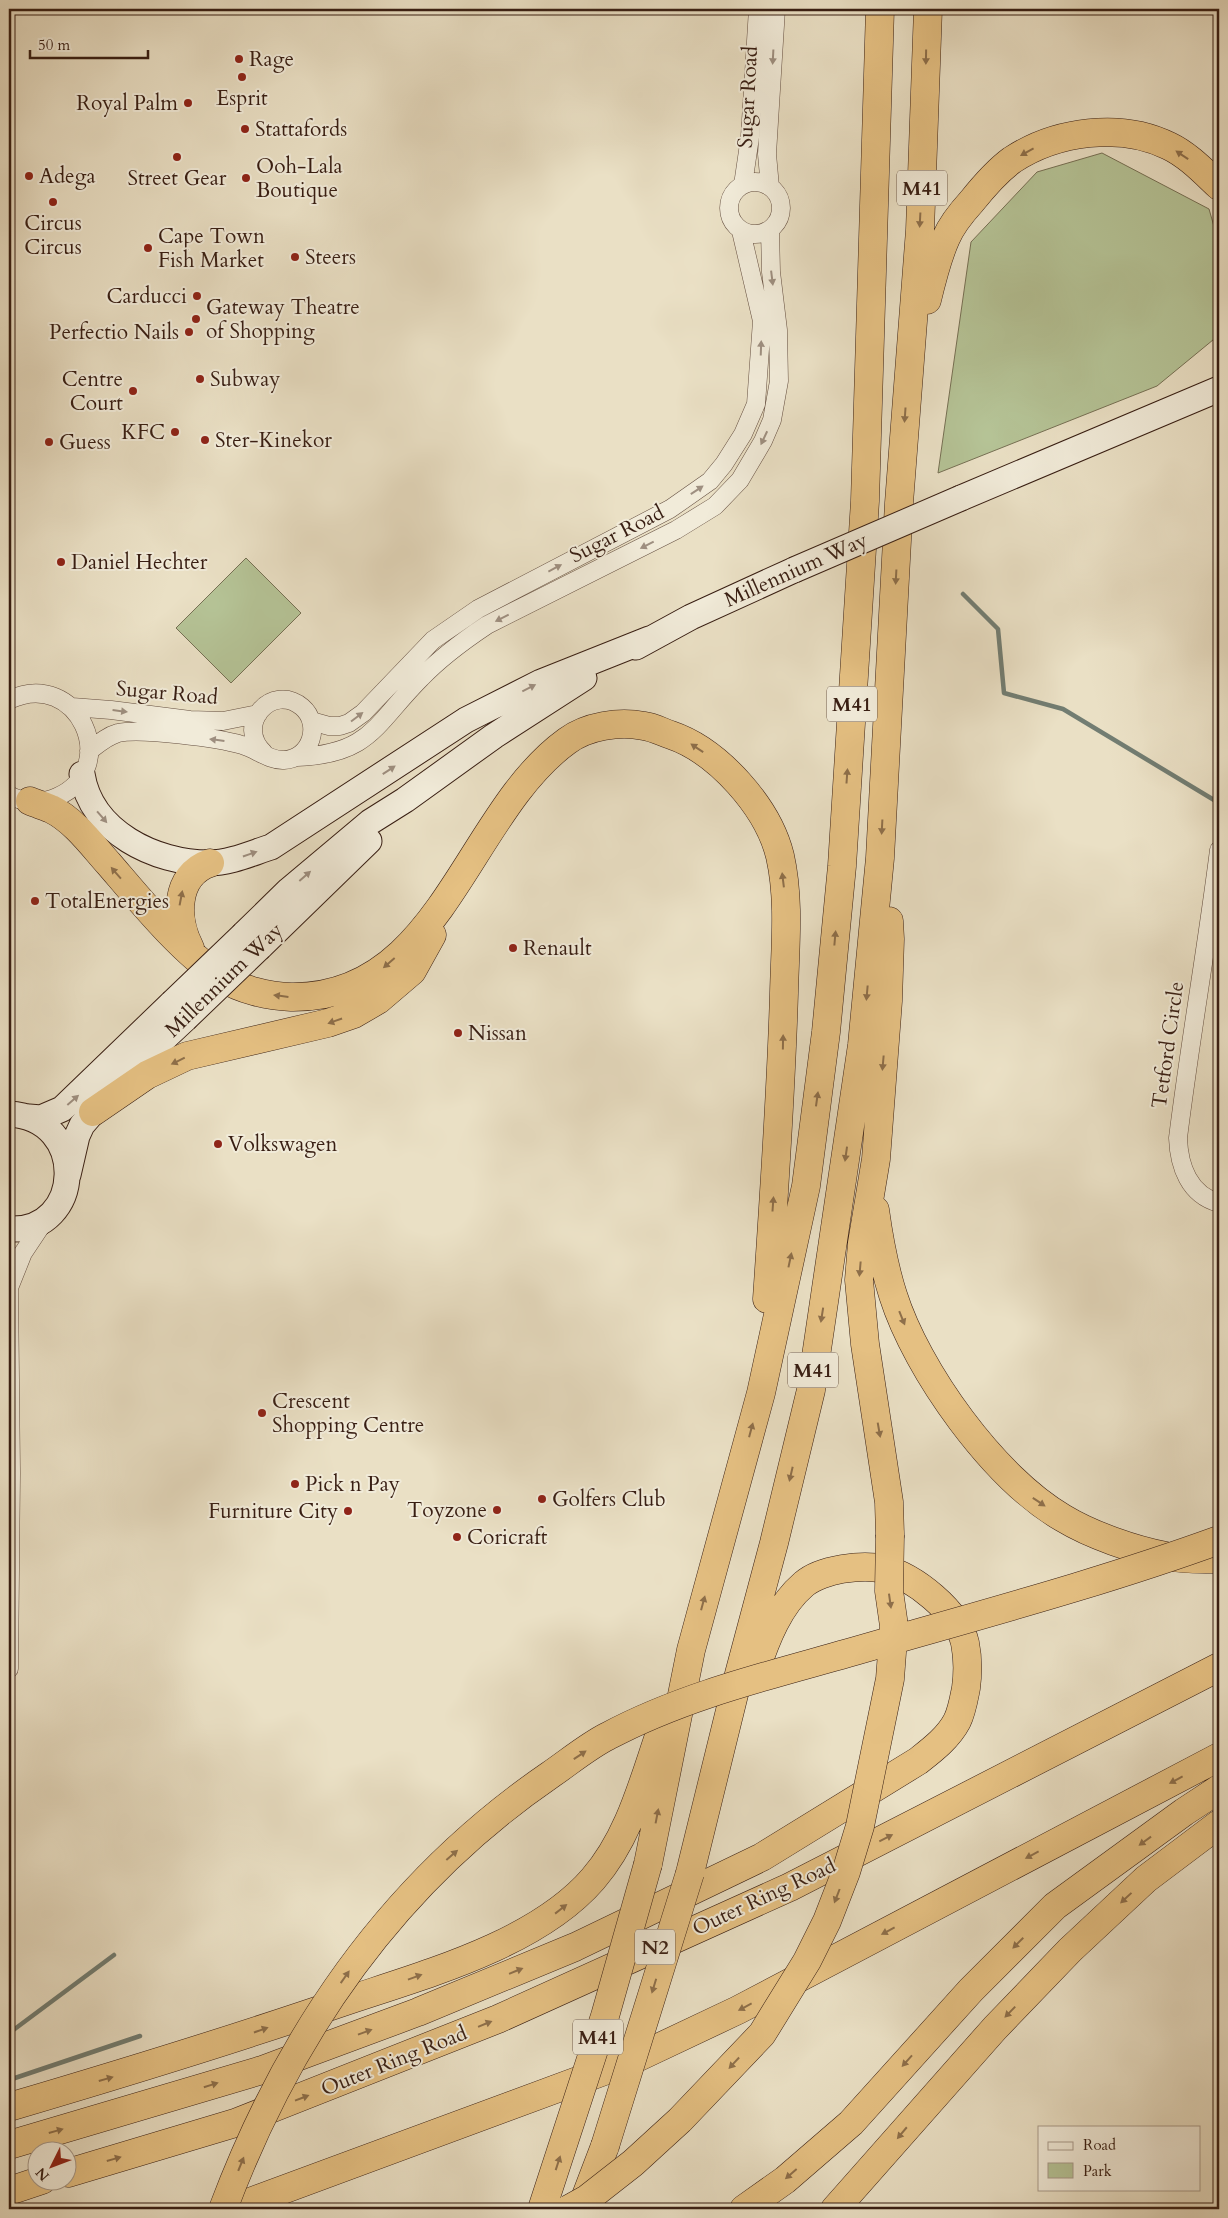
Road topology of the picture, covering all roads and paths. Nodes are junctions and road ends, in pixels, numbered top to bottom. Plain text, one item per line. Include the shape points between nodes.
1 (758, 9) edge
2 (776, 9) edge
3 (880, 9) edge
4 (928, 9) edge
5 (743, 185) junction
6 (1219, 186) edge
7 (770, 187) junction
8 (770, 230) junction
9 (742, 231) junction
10 (909, 366) junction
11 (1218, 389) edge
12 (649, 639) junction
13 (9, 700) edge
14 (72, 707) junction
15 (258, 714) junction
16 (311, 721) junction
17 (89, 751) junction
18 (264, 753) junction
19 (297, 757) junction
20 (82, 774) junction
21 (16, 799) edge
22 (1219, 850) edge
23 (880, 858) junction
24 (210, 863) junction
25 (1218, 878) edge
26 (446, 901) junction
27 (198, 959) junction
28 (179, 1011) junction
29 (93, 1112) junction
30 (17, 1114) edge
31 (68, 1175) junction
32 (872, 1186) junction
33 (1219, 1202) edge
34 (49, 1214) junction
35 (9, 1229) edge
36 (9, 1287) edge
37 (762, 1393) junction
38 (10, 1473) edge
39 (1219, 1540) edge
40 (1219, 1559) edge
41 (690, 1650) junction
42 (1219, 1666) edge
43 (9, 1668) edge
44 (1219, 1757) edge
45 (1219, 1789) edge
46 (1219, 1824) edge
47 (690, 1872) junction
48 (9, 2107) edge
49 (9, 2145) edge
50 (78, 2170) edge
51 (28, 2185) edge
52 (9, 2191) edge
53 (223, 2209) edge
54 (231, 2209) edge
55 (542, 2209) edge
56 (569, 2209) edge
57 (581, 2209) edge
58 (744, 2209) edge
59 (835, 2209) edge

1 - 5 street, Sugar Road via 750,136
2 -> 7 street, Sugar Road via 767,154
37 -> 3 highway, M41 via 806,1186 826,1032 842,866 865,501
4 -> 10 highway, M41 via 921,200
5 - 7 street via 757,182
5 - 9 street via 735,190 729,212
6 -> 10 highway via 1195,163 1169,146 1122,134 1097,132 1069,137 1043,144 1012,161 986,184 946,237
7 - 8 street via 781,204 776,225
8 - 9 street via 756,235
8 -> 19 street, Sugar Road via 779,382 772,420 740,480 715,506 676,530 487,625 460,643 421,678 363,740 348,749
16 -> 9 street, Sugar Road via 329,726 349,723 363,713 433,640 478,609 670,509 710,481 744,434 756,404 762,321
10 -> 23 highway, M41
11 - 12 street, Millennium Way, bridge via 742,592
24 -> 12 street via 272,847 466,720 541,682
12 - 28 street, Millennium Way, bridge via 550,698 405,800 379,832 252,941
13 - 14 street via 22,694 42,693
14 -> 15 street, Sugar Road via 190,720 223,721
14 - 17 street via 85,727
15 - 16 street via 274,702 286,700 303,708
15 - 18 street via 253,732 256,744
16 - 19 street via 311,741
18 -> 17 street, Sugar Road via 230,742 130,732 112,735
17 - 20 street
18 - 19 street via 280,760
20 - 21 street via 75,784 49,800
20 -> 24 street via 84,789 93,806 126,839 176,861
27 -> 21 highway via 75,828 52,810
22 - 25 street, Tetford Circle
23 -> 32 highway via 888,901 890,939 888,1001
23 -> 47 highway, M41 via 862,1045 811,1390
27 -> 24 highway via 183,933 180,899 189,877
25 - 33 street, Tetford Circle via 1191,1033 1178,1155 1196,1191 1209,1200
26 -> 27 highway via 385,968 350,988 330,994 290,997 257,993 224,980
26 -> 29 highway via 430,940 412,971 378,1000 354,1014 328,1023 187,1056 147,1075
37 -> 26 highway via 782,1071 786,902 779,855 770,828 745,789 685,740 644,726 623,724 593,728 569,739 534,769
28 - 29 street, Millennium Way
30 -> 28 street, Millennium Way via 40,1118 62,1109
29 - 31 street, Millennium Way via 77,1136
30 - 31 street via 39,1121 55,1135 65,1154
31 - 34 street, Millennium Way via 62,1197
32 -> 40 highway, bridge via 885,1265 906,1328 959,1418 1002,1470 1030,1496 1064,1519 1104,1536 1168,1557
32 -> 56 highway, bridge via 859,1280 865,1344 889,1502 889,1591 894,1626 890,1679 860,1826 827,1920 807,1961 762,2034 680,2120 625,2169
34 - 35 street via 32,1225
34 - 36 street via 23,1253
36 - 38 street
41 -> 37 highway, M41
38 - 43 street
53 -> 39 highway, bridge via 252,2136 283,2077 321,2010 366,1947 436,1868 518,1798 606,1736 720,1689 985,1614
48 -> 41 highway via 247,2035 392,1985 478,1954 523,1934 551,1917 592,1880 620,1841
55 -> 41 highway, M41, bridge via 604,2016 648,1864
50 -> 42 highway, Outer Ring Road / N2 via 235,2123 498,2019 790,1887
44 -> 54 highway via 738,2010 626,2063
45 -> 58 highway via 1055,1906 971,1990 851,2123 785,2180
46 -> 59 highway via 1146,1879 1070,1950 995,2028
49 -> 47 highway via 262,2070 418,2012 575,1946 762,1857 918,1761 940,1744 958,1720 968,1671 965,1641 952,1616 933,1596 909,1580 883,1569 856,1567 830,1571 804,1583 785,1605 759,1660
47 -> 57 highway, M41, bridge via 605,2146
51 - 52 highway

